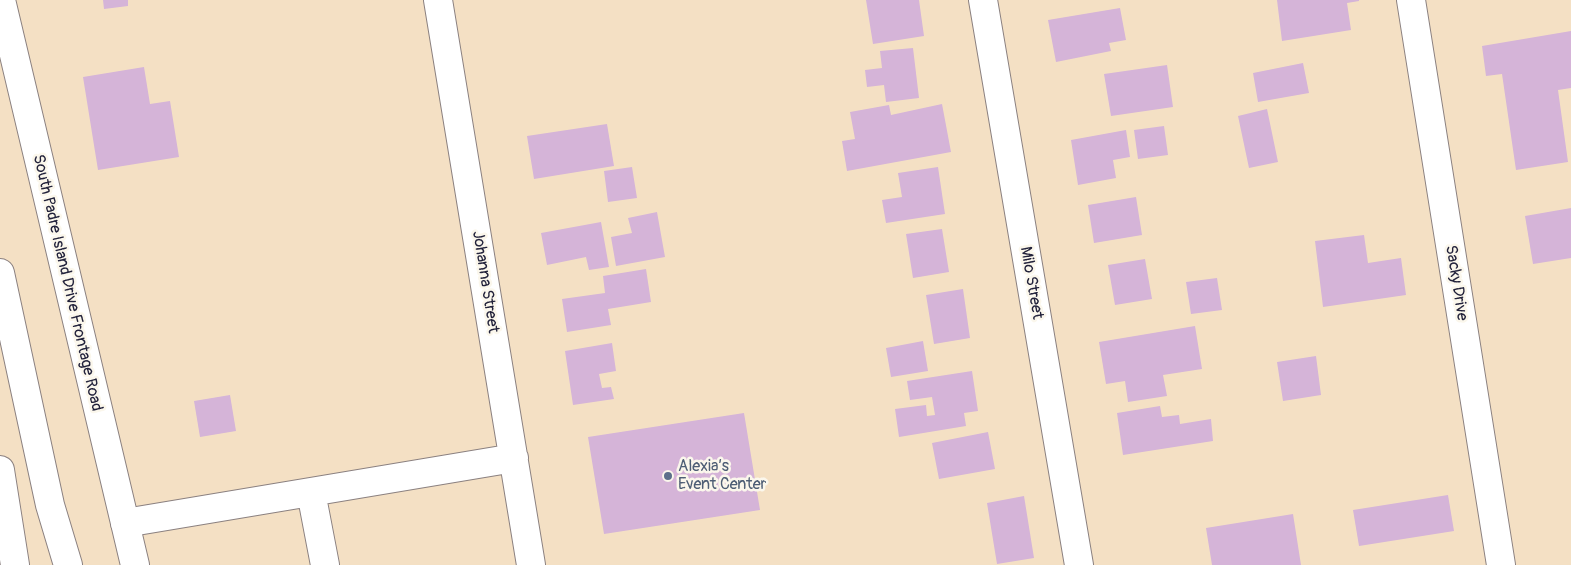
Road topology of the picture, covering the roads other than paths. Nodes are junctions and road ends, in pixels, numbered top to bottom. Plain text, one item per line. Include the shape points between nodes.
1 (1, 0) edge
2 (438, 0) edge
3 (983, 0) edge
4 (1411, 0) edge
5 (0, 273) edge
6 (514, 458) junction
7 (0, 470) edge
8 (311, 492) junction
9 (125, 523) junction
10 (15, 565) edge
11 (68, 565) edge
12 (135, 565) edge
13 (325, 565) edge
14 (532, 565) edge
15 (1078, 565) edge
16 (1501, 565) edge

1 - 9 main road, South Padre Island Drive Frontage Road
2 - 6 main road, Johanna Street
3 - 15 main road, Milo Street
4 - 16 main road, Sacky Drive
5 - 11 main road via 50,505
6 - 8 main road
6 - 14 main road, Johanna Street
7 - 10 main road
8 - 9 main road
8 - 13 main road
9 - 12 main road, South Padre Island Drive Frontage Road

